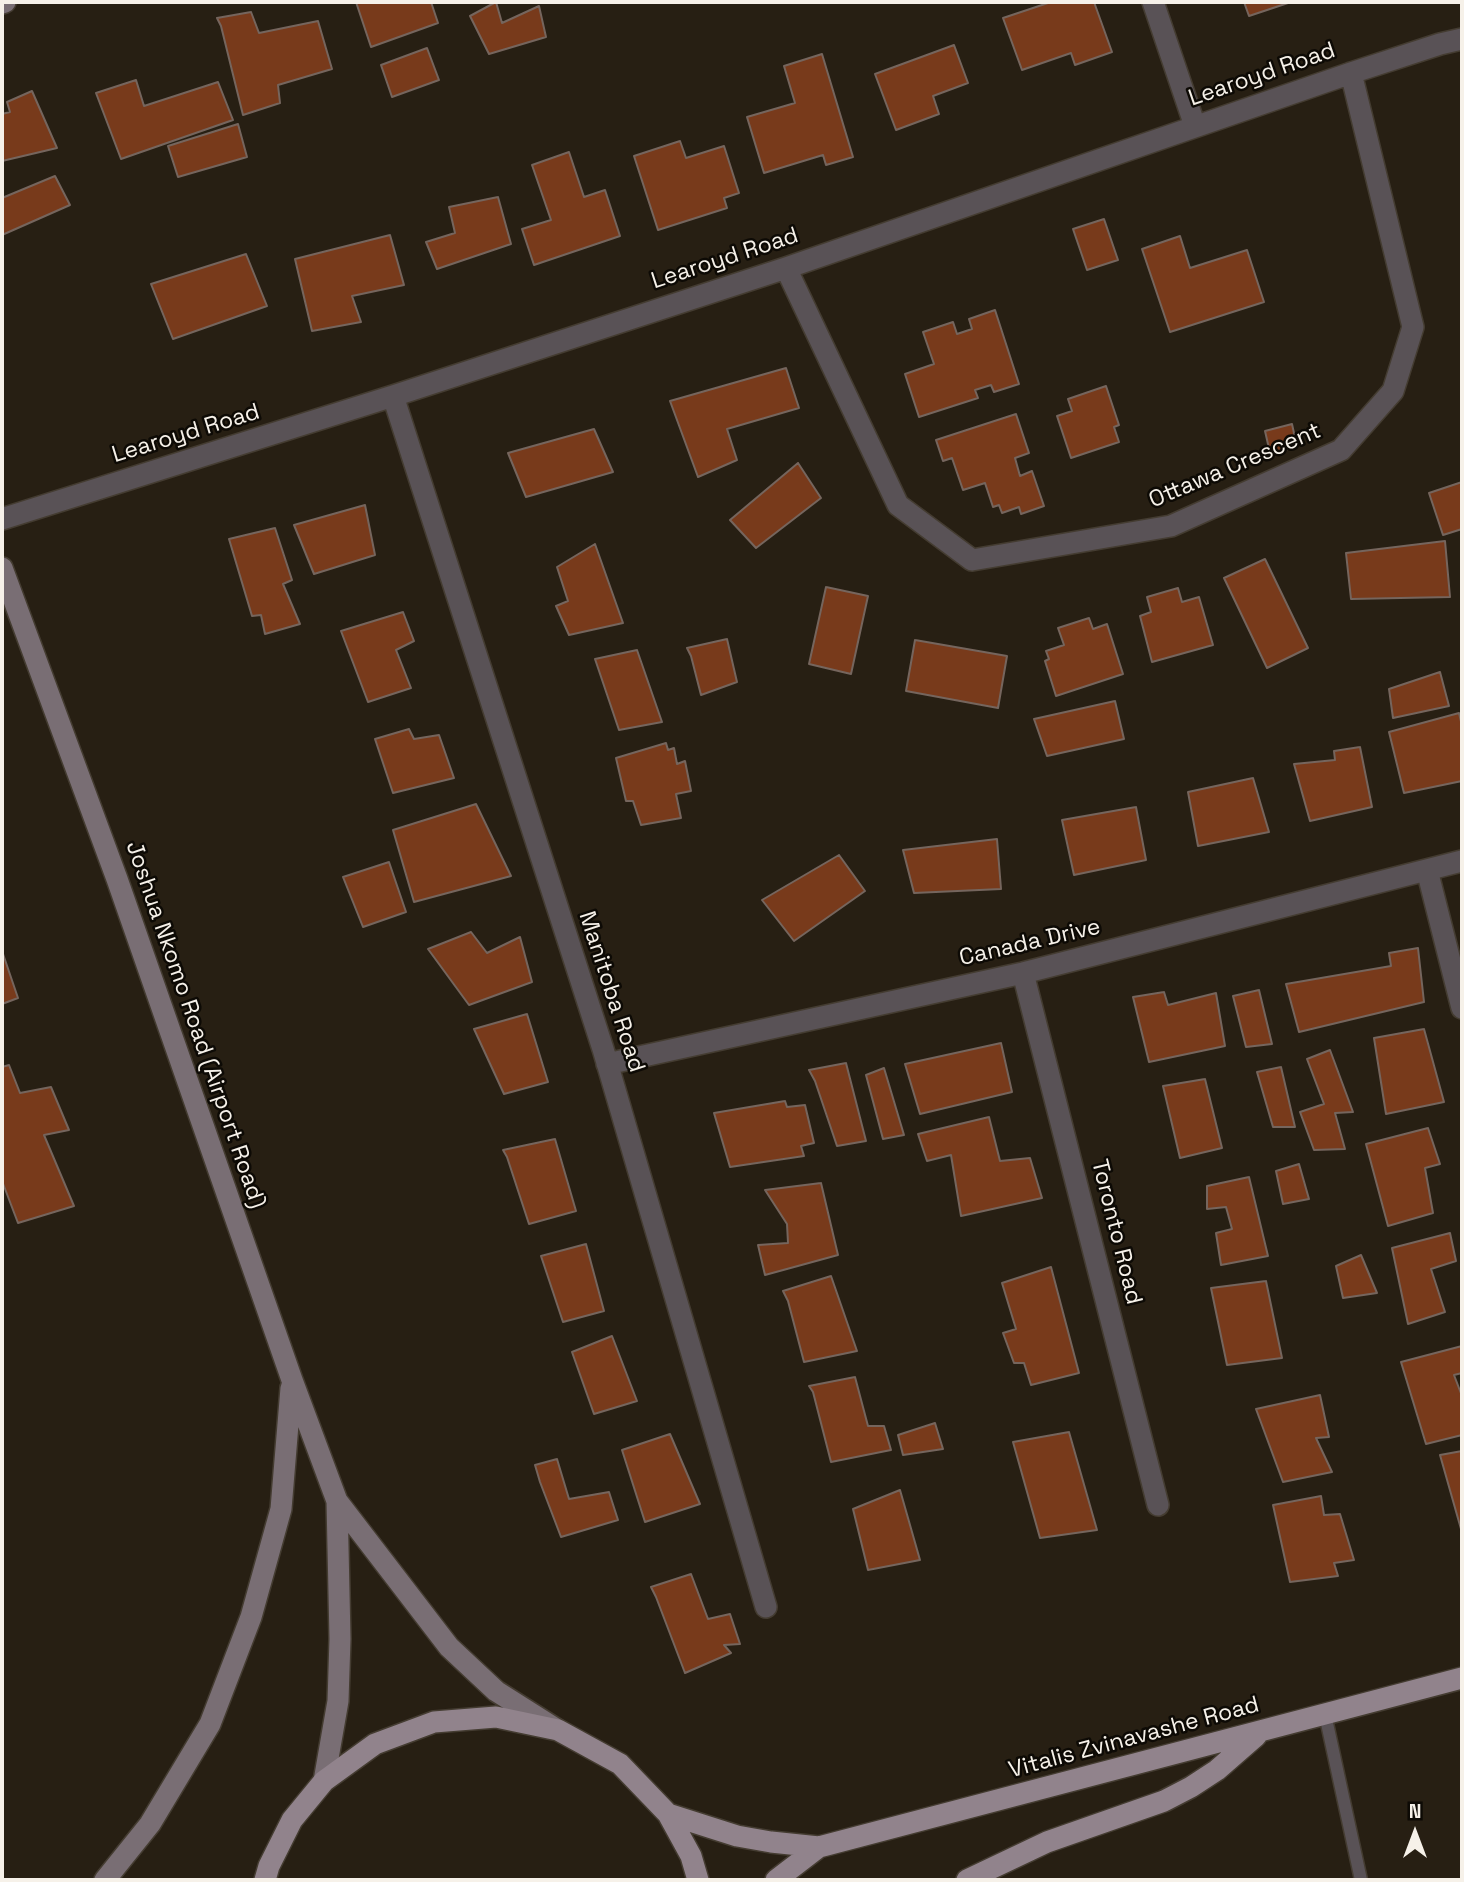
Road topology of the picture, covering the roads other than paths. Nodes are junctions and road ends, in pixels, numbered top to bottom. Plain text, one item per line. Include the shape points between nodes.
1 (1153, 2) edge
2 (1462, 39) edge
3 (1351, 73) junction
4 (1195, 126) junction
5 (786, 268) junction
6 (393, 396) junction
7 (2, 520) edge
8 (2, 568) edge
9 (1462, 861) edge
10 (1427, 870) junction
11 (1024, 973) junction
12 (1462, 1008) edge
13 (607, 1064) junction
14 (292, 1380) junction
15 (337, 1501) junction
16 (1158, 1505) dead end
17 (766, 1607) dead end
18 (1462, 1678) edge
19 (1325, 1714) junction
20 (558, 1730) junction
21 (1260, 1732) junction
22 (324, 1781) junction
23 (668, 1814) junction
24 (819, 1847) junction
25 (104, 1880) edge
26 (265, 1880) edge
27 (698, 1880) edge
28 (776, 1880) edge
29 (967, 1880) edge
30 (1362, 1880) edge

1 - 4 street
2 - 3 street, Learoyd Road
3 - 4 street, Learoyd Road
3 - 5 street, Ottawa Crescent via 1413,327 1393,391 1341,450 1171,526 972,560 898,505
4 - 5 street, Learoyd Road
5 - 6 street, Learoyd Road
6 - 7 street, Learoyd Road
6 - 13 street, Manitoba Road
8 - 14 street, Joshua Nkomo Road (Airport Road) via 117,879
9 - 10 street, Canada Drive
10 - 11 street, Canada Drive
10 - 12 street
11 - 13 street, Canada Drive
11 - 16 street, Toronto Road
13 - 17 street, Manitoba Road
14 - 15 street, Joshua Nkomo Road (Airport Road)
14 - 25 street via 281,1509 251,1617 210,1724 150,1824
15 - 20 street via 449,1647 496,1691
15 - 22 street via 338,1701
18 - 19 main road, Vitalis Zvinavashe Road
19 - 21 main road, Vitalis Zvinavashe Road
19 - 30 lane
20 - 22 main road via 496,1717 434,1722 375,1744
20 - 23 main road via 620,1764
21 - 24 main road, Vitalis Zvinavashe Road
21 - 29 main road via 1217,1770 1164,1801 1047,1842
22 - 26 main road via 292,1820
23 - 24 main road, Vitalis Zvinavashe Road via 737,1836
23 - 27 main road via 691,1856
24 - 28 main road, Vitalis Zvinavashe Road

